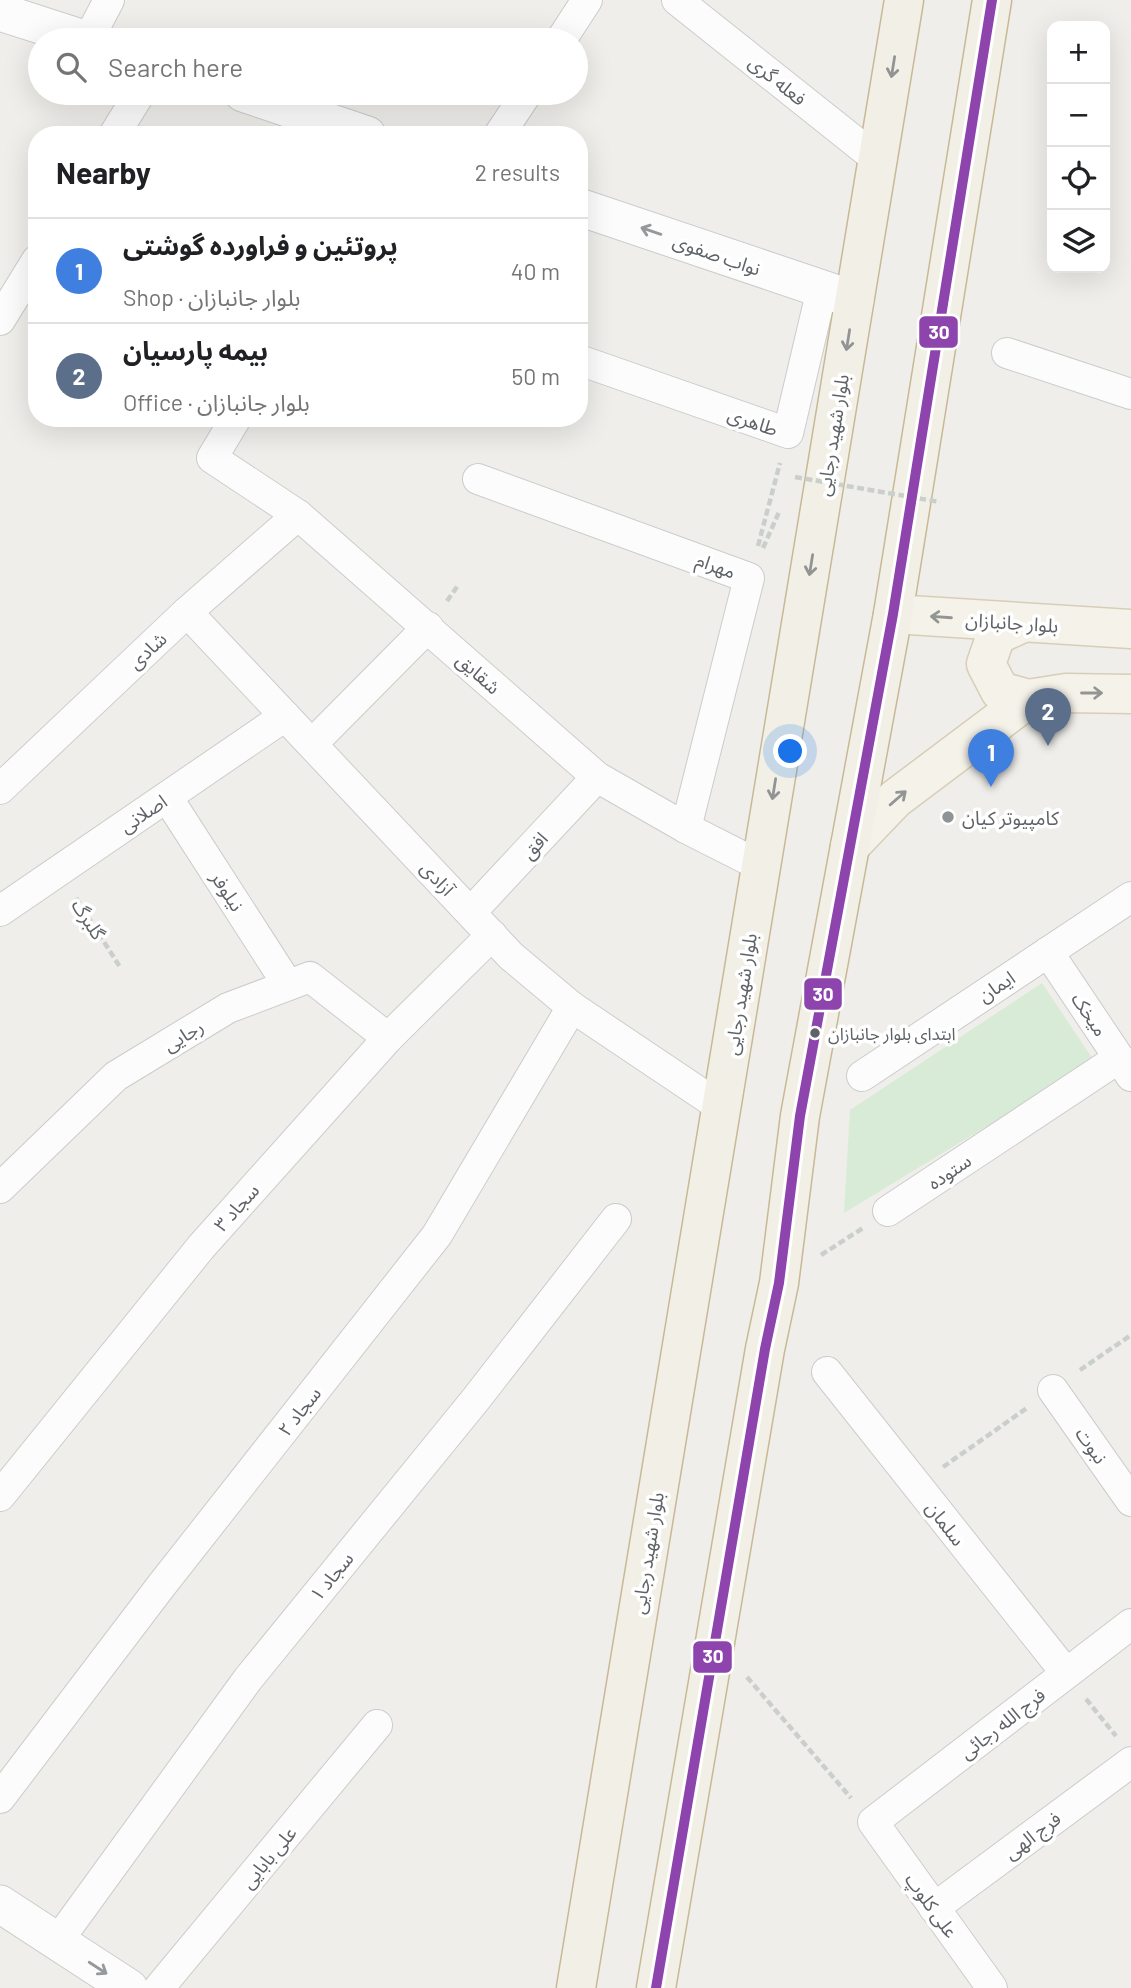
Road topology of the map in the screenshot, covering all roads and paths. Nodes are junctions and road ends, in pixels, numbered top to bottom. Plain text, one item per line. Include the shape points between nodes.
1 (109, 0) edge
2 (587, 0) edge
3 (677, 0) edge
4 (904, 0) edge
5 (992, 0) edge
6 (0, 12) edge
7 (50, 28) edge
8 (94, 28) edge
9 (569, 28) edge
10 (132, 105) edge
11 (278, 105) edge
12 (519, 105) edge
13 (119, 126) edge
14 (340, 126) edge
15 (505, 126) edge
16 (878, 160) junction
17 (588, 210) edge
18 (28, 275) edge
19 (838, 294) junction
20 (0, 320) edge
21 (1007, 353) dead end
22 (588, 363) edge
23 (1131, 394) edge
24 (231, 427) edge
25 (788, 433) junction
26 (795, 477) junction
27 (478, 479) dead end
28 (790, 489) dead end
29 (784, 502) dead end
30 (940, 502) dead end
31 (298, 514) junction
32 (749, 578) junction
33 (187, 612) junction
34 (893, 614) junction
35 (1023, 623) junction
36 (428, 627) junction
37 (1131, 629) edge
38 (1131, 694) edge
39 (1028, 699) junction
40 (285, 716) junction
41 (312, 744) junction
42 (597, 777) junction
43 (0, 789) edge
44 (167, 797) junction
45 (686, 828) junction
46 (850, 846) junction
47 (761, 866) junction
48 (58, 871) junction
49 (1131, 897) edge
50 (0, 911) edge
51 (471, 912) junction
52 (492, 935) junction
53 (1048, 952) junction
54 (120, 967) dead end
55 (288, 985) junction
56 (572, 1007) junction
57 (388, 1038) junction
58 (1125, 1067) edge
59 (862, 1076) dead end
60 (721, 1108) junction
61 (0, 1188) edge
62 (888, 1211) joint
63 (616, 1219) dead end
64 (779, 1283) junction
65 (827, 1371) dead end
66 (1053, 1390) dead end
67 (0, 1496) edge
68 (1131, 1501) edge
69 (1131, 1624) edge
70 (715, 1640) junction
71 (1066, 1673) junction
72 (377, 1725) dead end
73 (1127, 1753) edge
74 (0, 1798) edge
75 (873, 1822) junction
76 (0, 1904) edge
77 (934, 1908) junction
78 (57, 1942) junction
79 (129, 1988) edge
80 (159, 1988) edge
81 (576, 1988) edge
82 (656, 1988) edge
83 (992, 1988) edge

1 - 8 street
2 - 9 street
3 - 16 street, فعله گری
4 -> 16 highway, بلوار شهید رجایی
5 - 34 highway
6 - 7 street
10 - 13 street
11 - 14 street
12 - 15 street
16 - 19 highway, بلوار شهید رجایی
19 -> 17 street, نواب صفوی
18 - 20 street
19 - 25 street, طاهری
19 -> 47 highway, بلوار شهید رجایی
21 - 23 street
22 - 25 street, طاهری
24 - 31 street, شقایق via 212,458
25 - 26 path
25 - 32 path
26 - 28 path
26 - 30 path, bridge
27 - 32 street, مهرام
29 - 32 path
31 - 33 street, شادی
31 - 36 street, شقایق
32 - 45 street, مهرام
33 - 40 street, آزادی
33 - 43 street, شادی
35 -> 34 main road, بلوار جانبازان
34 - 46 highway
35 - 37 main road, بلوار جانبازان
35 - 39 main road via 996,635 986,664 1000,691
36 - 41 street
36 - 42 street, شقایق
39 -> 38 main road via 1066,693
46 -> 39 main road via 895,799
40 - 41 street, آزادی
40 - 44 street, اصلانی
41 - 51 street, آزادی
42 - 45 street, شقایق
42 - 51 street, افق
44 - 48 street, اصلانی
44 - 55 street, نیلوفر
45 - 47 street, شقایق
46 - 64 highway via 800,1116
47 - 60 highway, بلوار شهید رجایی
48 - 50 street, اصلانی
48 - 54 path, گلبرگ
49 - 53 street, ایمان
51 - 52 street, آزادی
52 - 56 street, آزادی
52 - 57 street, سجاد ۳
53 - 58 street, میخک
53 - 59 street, ایمان
55 - 57 street, رجایی via 310,977
55 - 61 street, رجایی via 228,1009 116,1076
56 - 60 street, آزادی
56 - 74 street, سجاد ۲ via 437,1235
57 - 67 street, سجاد ۳ via 201,1247
58 - 62 street, ستوده
60 - 81 highway, بلوار شهید رجایی
62 - 64 path
63 - 78 street, سجاد ۱ via 248,1679
64 - 70 highway
65 - 71 street, سلمان
66 - 68 street, نبوت
69 - 71 street, فرج الله رجائی
70 - 75 path
70 - 82 highway
71 - 73 path
71 - 75 street, فرج الله رجائی
72 - 80 street, علی بابایی
73 - 77 street, فرج الهی
75 - 77 street, علی کلوپ
76 - 78 street
77 - 83 street, علی کلوپ
78 -> 79 street

